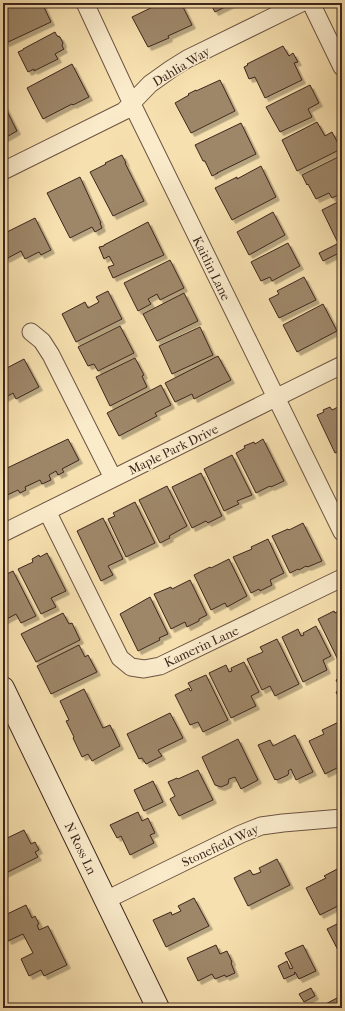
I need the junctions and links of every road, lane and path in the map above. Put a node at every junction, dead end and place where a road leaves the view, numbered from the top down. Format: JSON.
{"nodes":[{"id":1,"x":85,"y":3,"type":"edge"},
{"id":2,"x":301,"y":3,"type":"edge"},
{"id":3,"x":311,"y":3,"type":"edge"},
{"id":4,"x":342,"y":67,"type":"edge"},
{"id":5,"x":132,"y":104,"type":"junction"},
{"id":6,"x":3,"y":171,"type":"edge"},
{"id":7,"x":31,"y":332,"type":"dead end"},
{"id":8,"x":342,"y":365,"type":"edge"},
{"id":9,"x":276,"y":398,"type":"junction"},
{"id":10,"x":113,"y":478,"type":"junction"},
{"id":11,"x":47,"y":511,"type":"junction"},
{"id":12,"x":342,"y":532,"type":"edge"},
{"id":13,"x":3,"y":533,"type":"edge"},
{"id":14,"x":342,"y":578,"type":"edge"},
{"id":15,"x":3,"y":688,"type":"edge"},
{"id":16,"x":342,"y":818,"type":"edge"},
{"id":17,"x":106,"y":900,"type":"junction"},
{"id":18,"x":158,"y":1008,"type":"edge"}],
"edges":[{"from":1,"to":5,"type":"street","name":"Kaitlin Lane"},
{"from":2,"to":5,"type":"street","name":"Dahlia Way"},
{"from":3,"to":4,"type":"street"},
{"from":5,"to":6,"type":"street","name":"Dahlia Way"},
{"from":5,"to":9,"type":"street","name":"Kaitlin Lane"},
{"from":7,"to":10,"type":"street"},
{"from":8,"to":9,"type":"street","name":"Maple Park Drive"},
{"from":9,"to":10,"type":"street","name":"Maple Park Drive"},
{"from":9,"to":12,"type":"street","name":"Kaitlin Lane"},
{"from":10,"to":11,"type":"street","name":"Maple Park Drive"},
{"from":11,"to":13,"type":"street","name":"Maple Park Drive"},
{"from":11,"to":14,"type":"street","name":"Kamerin Lane"},
{"from":15,"to":17,"type":"main road","name":"N Ross Ln"},
{"from":16,"to":17,"type":"street","name":"Stonefield Way"},
{"from":17,"to":18,"type":"main road","name":"N Ross Ln"}]}
